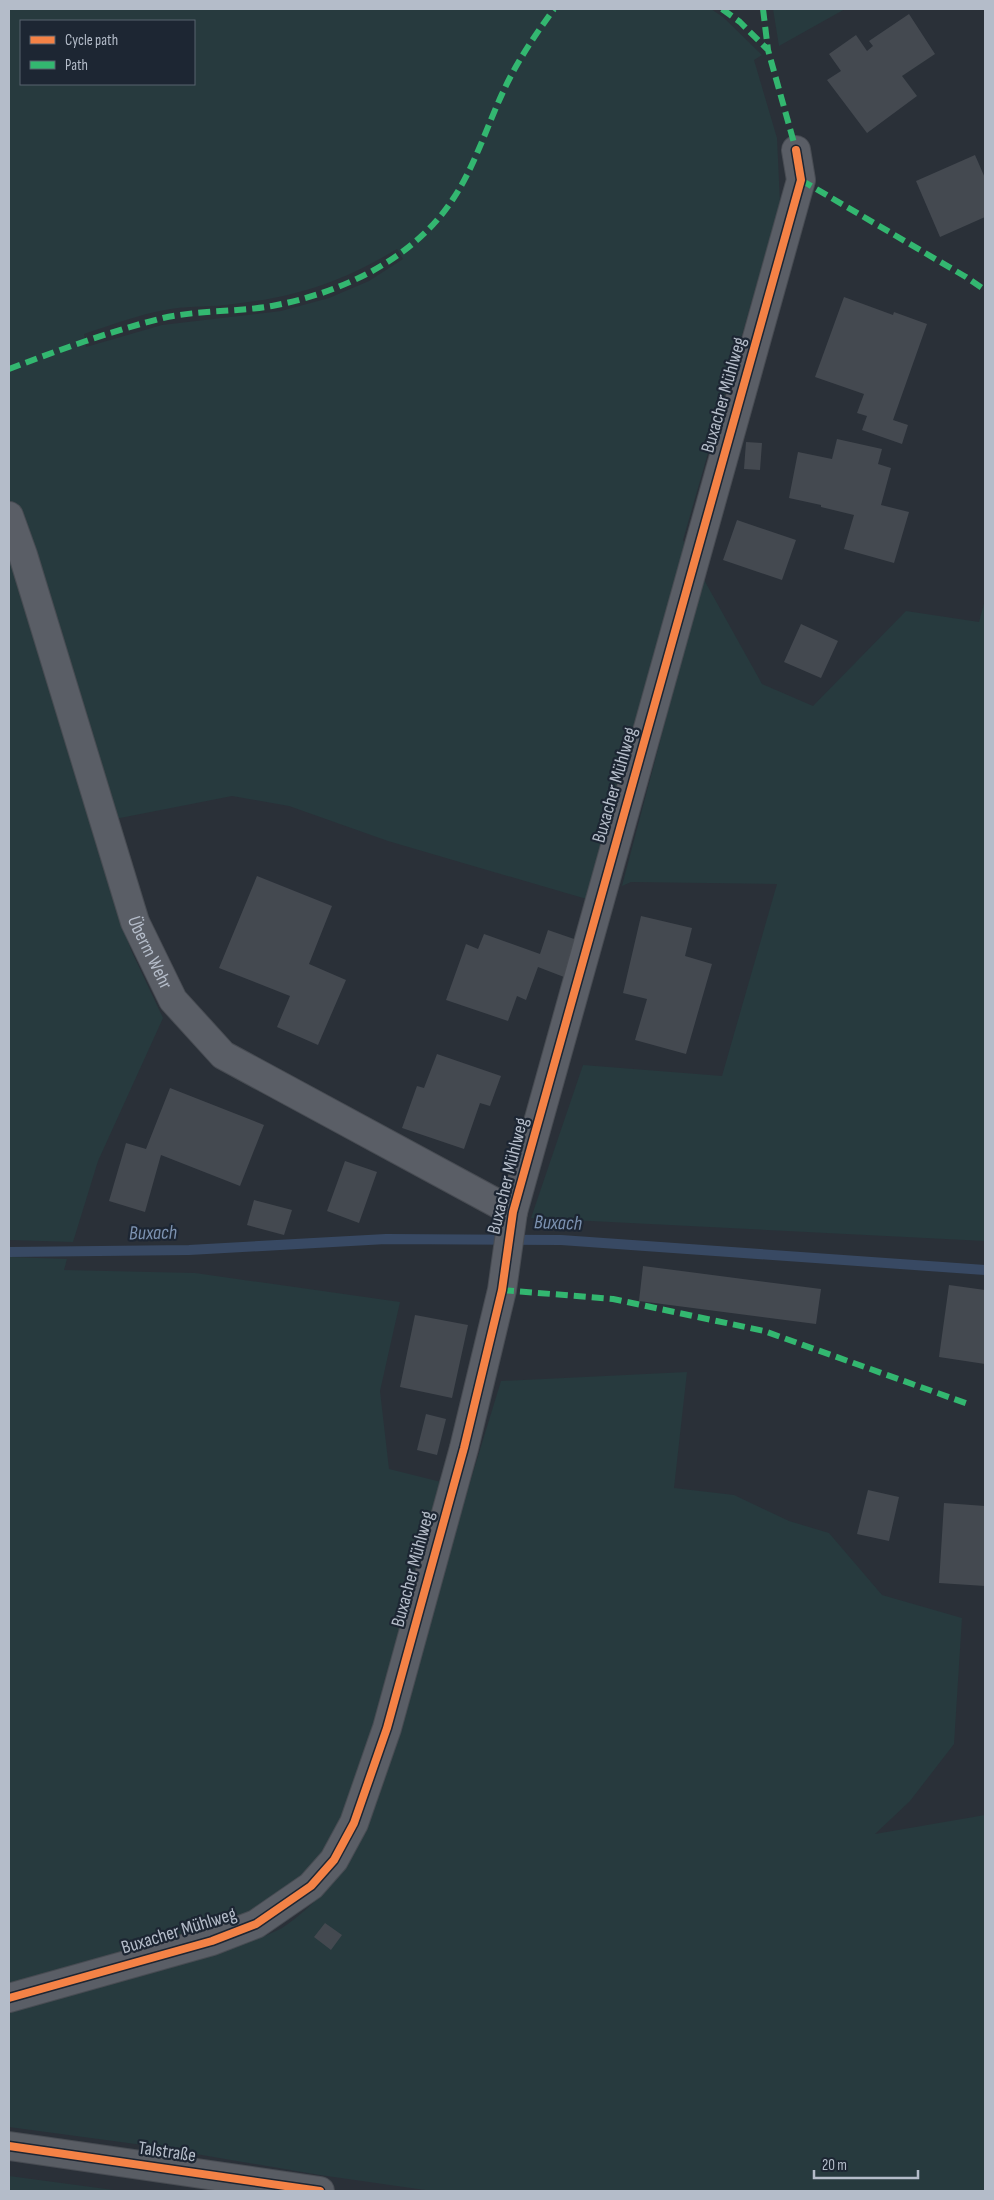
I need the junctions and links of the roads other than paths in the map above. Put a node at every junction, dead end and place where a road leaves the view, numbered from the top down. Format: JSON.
{"nodes":[{"id":1,"x":796,"y":150,"type":"dead end"},
{"id":2,"x":9,"y":516,"type":"edge"},
{"id":3,"x":512,"y":1215,"type":"junction"},
{"id":4,"x":9,"y":1998,"type":"edge"},
{"id":5,"x":9,"y":2146,"type":"edge"},
{"id":6,"x":320,"y":2191,"type":"edge"}],
"edges":[{"from":1,"to":3,"type":"street","name":"Buxacher Mühlweg"},
{"from":2,"to":3,"type":"street","name":"Überm Wehr"},
{"from":3,"to":4,"type":"street","name":"Buxacher Mühlweg"},
{"from":5,"to":6,"type":"street","name":"Talstraße"}]}
